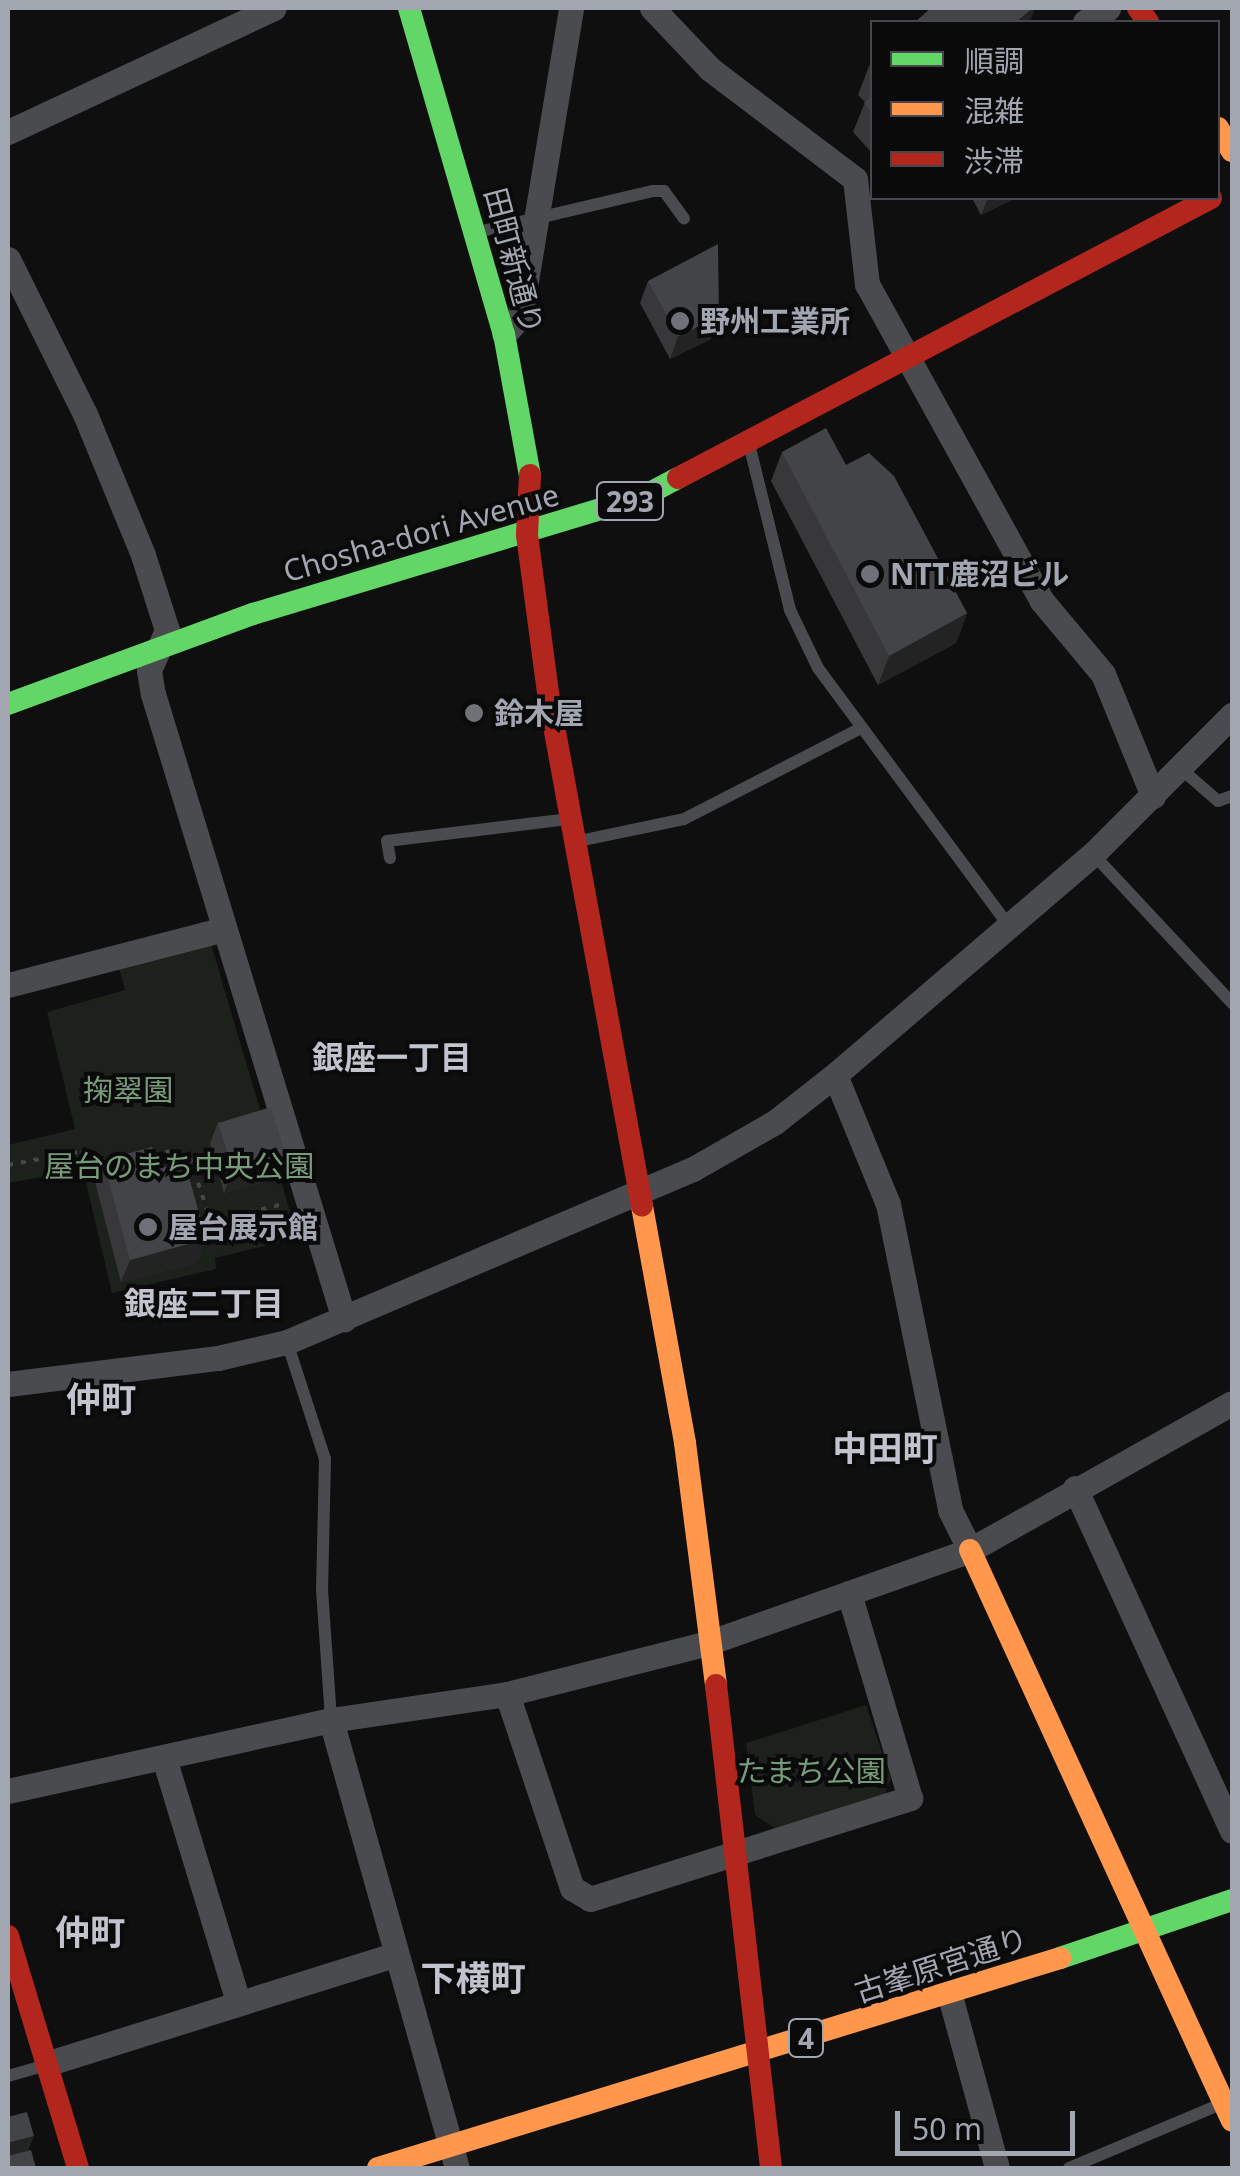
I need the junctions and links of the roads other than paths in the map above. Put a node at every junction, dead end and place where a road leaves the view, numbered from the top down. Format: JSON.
{"nodes":[{"id":1,"x":274,"y":8,"type":"edge"},
{"id":2,"x":409,"y":8,"type":"edge"},
{"id":3,"x":571,"y":8,"type":"edge"},
{"id":4,"x":652,"y":8,"type":"edge"},
{"id":5,"x":8,"y":132,"type":"edge"},
{"id":6,"x":1207,"y":200,"type":"edge"},
{"id":7,"x":684,"y":219,"type":"dead end"},
{"id":8,"x":532,"y":220,"type":"junction"},
{"id":9,"x":476,"y":232,"type":"junction"},
{"id":10,"x":8,"y":259,"type":"edge"},
{"id":11,"x":504,"y":334,"type":"junction"},
{"id":12,"x":909,"y":357,"type":"junction"},
{"id":13,"x":748,"y":441,"type":"junction"},
{"id":14,"x":527,"y":535,"type":"junction"},
{"id":15,"x":158,"y":649,"type":"junction"},
{"id":16,"x":8,"y":704,"type":"edge"},
{"id":17,"x":1232,"y":715,"type":"edge"},
{"id":18,"x":861,"y":728,"type":"junction"},
{"id":19,"x":1180,"y":768,"type":"junction"},
{"id":20,"x":1153,"y":796,"type":"junction"},
{"id":21,"x":1232,"y":796,"type":"edge"},
{"id":22,"x":573,"y":830,"type":"junction"},
{"id":23,"x":1093,"y":854,"type":"junction"},
{"id":24,"x":390,"y":858,"type":"dead end"},
{"id":25,"x":1008,"y":926,"type":"junction"},
{"id":26,"x":220,"y":930,"type":"junction"},
{"id":27,"x":8,"y":985,"type":"edge"},
{"id":28,"x":1232,"y":1004,"type":"edge"},
{"id":29,"x":835,"y":1075,"type":"junction"},
{"id":30,"x":639,"y":1194,"type":"junction"},
{"id":31,"x":344,"y":1319,"type":"junction"},
{"id":32,"x":287,"y":1342,"type":"junction"},
{"id":33,"x":8,"y":1384,"type":"edge"},
{"id":34,"x":1232,"y":1402,"type":"edge"},
{"id":35,"x":1075,"y":1488,"type":"junction"},
{"id":36,"x":970,"y":1550,"type":"junction"},
{"id":37,"x":849,"y":1593,"type":"junction"},
{"id":38,"x":708,"y":1642,"type":"junction"},
{"id":39,"x":508,"y":1694,"type":"junction"},
{"id":40,"x":330,"y":1720,"type":"junction"},
{"id":41,"x":164,"y":1758,"type":"junction"},
{"id":42,"x":8,"y":1791,"type":"edge"},
{"id":43,"x":1232,"y":1831,"type":"edge"},
{"id":44,"x":736,"y":1854,"type":"junction"},
{"id":45,"x":1232,"y":1900,"type":"edge"},
{"id":46,"x":1148,"y":1929,"type":"junction"},
{"id":47,"x":8,"y":1936,"type":"edge"},
{"id":48,"x":396,"y":1954,"type":"junction"},
{"id":49,"x":950,"y":1996,"type":"junction"},
{"id":50,"x":238,"y":2002,"type":"junction"},
{"id":51,"x":762,"y":2051,"type":"junction"},
{"id":52,"x":46,"y":2064,"type":"junction"},
{"id":53,"x":8,"y":2076,"type":"edge"},
{"id":54,"x":1229,"y":2108,"type":"edge"},
{"id":55,"x":454,"y":2157,"type":"edge"},
{"id":56,"x":78,"y":2168,"type":"edge"},
{"id":57,"x":378,"y":2168,"type":"edge"},
{"id":58,"x":771,"y":2168,"type":"edge"},
{"id":59,"x":997,"y":2168,"type":"edge"},
{"id":60,"x":1070,"y":2168,"type":"edge"}],
"edges":[{"from":1,"to":5,"type":"street"},
{"from":2,"to":9,"type":"main road","name":"田町新通り"},
{"from":3,"to":8,"type":"street"},
{"from":4,"to":12,"type":"street"},
{"from":6,"to":12,"type":"main road","name":"Chosha-dori Avenue","number":"293"},
{"from":7,"to":8,"type":"lane"},
{"from":8,"to":9,"type":"lane"},
{"from":8,"to":11,"type":"street"},
{"from":9,"to":11,"type":"main road","name":"田町新通り"},
{"from":10,"to":15,"type":"street"},
{"from":11,"to":14,"type":"main road","name":"田町新通り"},
{"from":12,"to":13,"type":"main road","name":"Chosha-dori Avenue","number":"293"},
{"from":12,"to":20,"type":"street"},
{"from":13,"to":14,"type":"main road","name":"Chosha-dori Avenue","number":"293"},
{"from":13,"to":18,"type":"lane"},
{"from":14,"to":15,"type":"main road","name":"Chosha-dori Avenue","number":"293"},
{"from":14,"to":22,"type":"main road","name":"田町新通り"},
{"from":15,"to":16,"type":"main road","name":"Chosha-dori Avenue","number":"293"},
{"from":15,"to":26,"type":"street"},
{"from":17,"to":19,"type":"street"},
{"from":18,"to":22,"type":"lane"},
{"from":18,"to":25,"type":"lane"},
{"from":19,"to":20,"type":"street"},
{"from":19,"to":21,"type":"lane"},
{"from":20,"to":23,"type":"street"},
{"from":22,"to":24,"type":"lane"},
{"from":22,"to":30,"type":"main road","name":"田町新通り"},
{"from":23,"to":25,"type":"street"},
{"from":23,"to":28,"type":"lane"},
{"from":25,"to":29,"type":"street"},
{"from":26,"to":27,"type":"street"},
{"from":26,"to":31,"type":"street"},
{"from":29,"to":30,"type":"street"},
{"from":29,"to":36,"type":"street"},
{"from":30,"to":31,"type":"street"},
{"from":30,"to":38,"type":"main road","name":"田町新通り"},
{"from":31,"to":32,"type":"street"},
{"from":32,"to":33,"type":"street"},
{"from":32,"to":40,"type":"lane"},
{"from":34,"to":35,"type":"street"},
{"from":35,"to":36,"type":"street"},
{"from":35,"to":43,"type":"street"},
{"from":36,"to":37,"type":"street"},
{"from":36,"to":46,"type":"main road"},
{"from":37,"to":38,"type":"street"},
{"from":37,"to":44,"type":"street"},
{"from":38,"to":39,"type":"street"},
{"from":38,"to":44,"type":"main road","name":"田町新通り"},
{"from":39,"to":40,"type":"street"},
{"from":39,"to":44,"type":"street"},
{"from":40,"to":41,"type":"street"},
{"from":40,"to":48,"type":"street"},
{"from":41,"to":42,"type":"street"},
{"from":41,"to":50,"type":"street"},
{"from":44,"to":51,"type":"main road","name":"田町新通り"},
{"from":45,"to":46,"type":"main road","name":"古峯原宮通り","number":"4"},
{"from":46,"to":49,"type":"main road","name":"古峯原宮通り","number":"4"},
{"from":46,"to":54,"type":"main road"},
{"from":47,"to":52,"type":"main road"},
{"from":48,"to":50,"type":"street"},
{"from":48,"to":55,"type":"street"},
{"from":49,"to":51,"type":"main road","name":"古峯原宮通り","number":"4"},
{"from":49,"to":59,"type":"street"},
{"from":50,"to":52,"type":"street"},
{"from":51,"to":55,"type":"main road","name":"古峯原宮通り","number":"4"},
{"from":51,"to":58,"type":"main road","name":"田町新通り"},
{"from":52,"to":53,"type":"lane"},
{"from":52,"to":56,"type":"main road"},
{"from":54,"to":60,"type":"lane"},
{"from":55,"to":57,"type":"main road","name":"古峯原宮通り","number":"4"}]}
